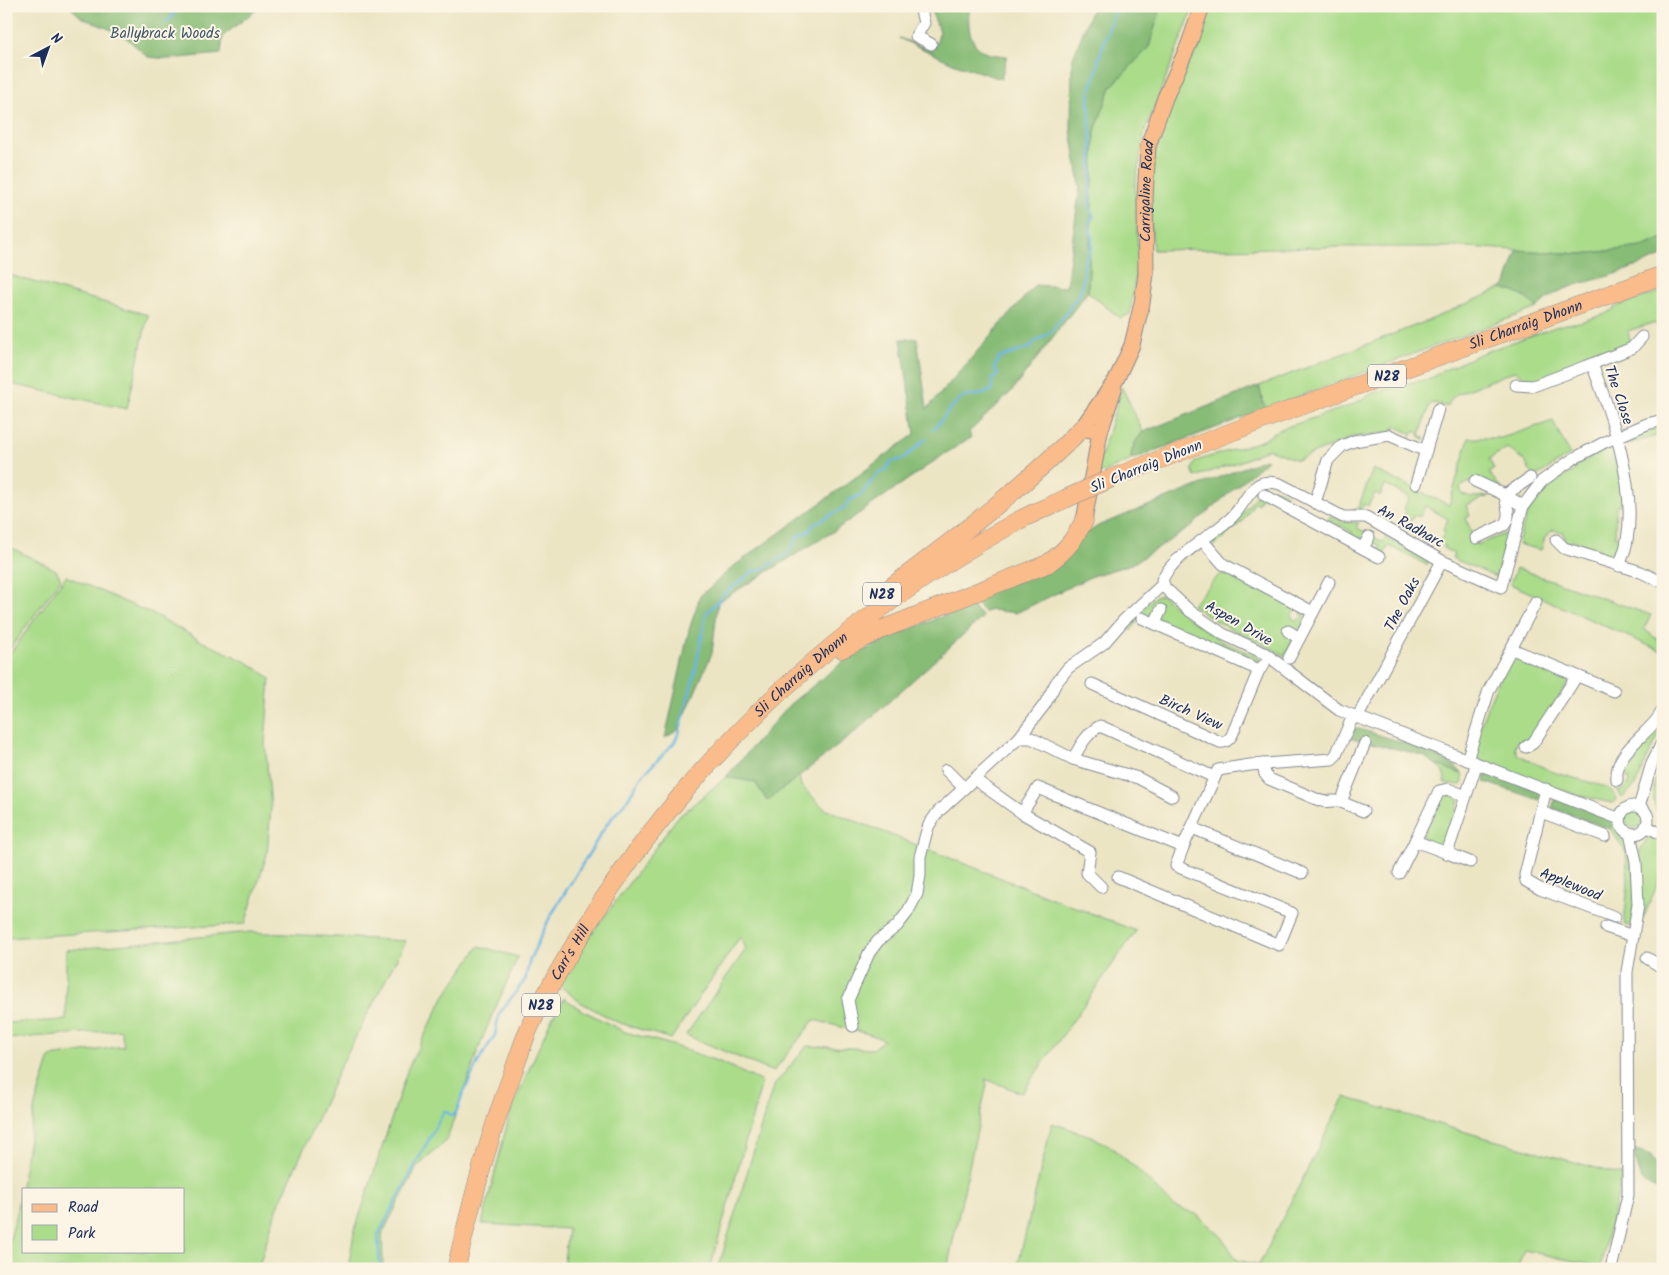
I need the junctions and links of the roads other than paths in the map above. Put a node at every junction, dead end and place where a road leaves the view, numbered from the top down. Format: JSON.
{"nodes":[{"id":1,"x":920,"y":6,"type":"edge"},
{"id":2,"x":1202,"y":6,"type":"edge"},
{"id":3,"x":931,"y":44,"type":"dead end"},
{"id":4,"x":1663,"y":275,"type":"edge"},
{"id":5,"x":1642,"y":337,"type":"dead end"},
{"id":6,"x":1592,"y":364,"type":"junction"},
{"id":7,"x":1116,"y":380,"type":"junction"},
{"id":8,"x":1516,"y":385,"type":"dead end"},
{"id":9,"x":1438,"y":409,"type":"dead end"},
{"id":10,"x":1663,"y":420,"type":"edge"},
{"id":11,"x":1082,"y":428,"type":"junction"},
{"id":12,"x":1100,"y":432,"type":"junction"},
{"id":13,"x":1617,"y":437,"type":"junction"},
{"id":14,"x":1426,"y":450,"type":"junction"},
{"id":15,"x":1530,"y":478,"type":"dead end"},
{"id":16,"x":1475,"y":481,"type":"dead end"},
{"id":17,"x":1416,"y":484,"type":"dead end"},
{"id":18,"x":1295,"y":492,"type":"junction"},
{"id":19,"x":1264,"y":495,"type":"dead end"},
{"id":20,"x":1505,"y":495,"type":"junction"},
{"id":21,"x":1316,"y":504,"type":"junction"},
{"id":22,"x":1523,"y":506,"type":"junction"},
{"id":23,"x":1287,"y":507,"type":"junction"},
{"id":24,"x":1084,"y":521,"type":"joint"},
{"id":25,"x":1369,"y":537,"type":"dead end"},
{"id":26,"x":1476,"y":538,"type":"dead end"},
{"id":27,"x":1556,"y":540,"type":"dead end"},
{"id":28,"x":1203,"y":541,"type":"junction"},
{"id":29,"x":1363,"y":548,"type":"junction"},
{"id":30,"x":1378,"y":557,"type":"dead end"},
{"id":31,"x":1442,"y":561,"type":"junction"},
{"id":32,"x":1619,"y":566,"type":"junction"},
{"id":33,"x":1657,"y":580,"type":"dead end"},
{"id":34,"x":1329,"y":582,"type":"dead end"},
{"id":35,"x":1163,"y":584,"type":"junction"},
{"id":36,"x":1536,"y":602,"type":"dead end"},
{"id":37,"x":1160,"y":610,"type":"dead end"},
{"id":38,"x":1313,"y":612,"type":"junction"},
{"id":39,"x":1142,"y":618,"type":"dead end"},
{"id":40,"x":1155,"y":623,"type":"junction"},
{"id":41,"x":1288,"y":631,"type":"dead end"},
{"id":42,"x":1299,"y":638,"type":"junction"},
{"id":43,"x":1512,"y":648,"type":"junction"},
{"id":44,"x":1271,"y":658,"type":"junction"},
{"id":45,"x":1285,"y":662,"type":"junction"},
{"id":46,"x":1259,"y":670,"type":"junction"},
{"id":47,"x":1576,"y":676,"type":"junction"},
{"id":48,"x":1095,"y":690,"type":"dead end"},
{"id":49,"x":1614,"y":691,"type":"dead end"},
{"id":50,"x":1663,"y":710,"type":"edge"},
{"id":51,"x":1355,"y":717,"type":"junction"},
{"id":52,"x":1018,"y":738,"type":"junction"},
{"id":53,"x":1663,"y":741,"type":"edge"},
{"id":54,"x":1365,"y":743,"type":"dead end"},
{"id":55,"x":1526,"y":747,"type":"dead end"},
{"id":56,"x":1073,"y":758,"type":"junction"},
{"id":57,"x":1471,"y":762,"type":"junction"},
{"id":58,"x":1263,"y":764,"type":"junction"},
{"id":59,"x":946,"y":770,"type":"dead end"},
{"id":60,"x":698,"y":776,"type":"junction"},
{"id":61,"x":1214,"y":776,"type":"junction"},
{"id":62,"x":974,"y":779,"type":"junction"},
{"id":63,"x":1618,"y":780,"type":"dead end"},
{"id":64,"x":964,"y":788,"type":"junction"},
{"id":65,"x":1546,"y":789,"type":"junction"},
{"id":66,"x":1172,"y":796,"type":"dead end"},
{"id":67,"x":1466,"y":796,"type":"junction"},
{"id":68,"x":1341,"y":802,"type":"junction"},
{"id":69,"x":1639,"y":807,"type":"junction"},
{"id":70,"x":1363,"y":811,"type":"dead end"},
{"id":71,"x":1541,"y":812,"type":"junction"},
{"id":72,"x":1022,"y":813,"type":"junction"},
{"id":73,"x":1620,"y":819,"type":"junction"},
{"id":74,"x":1646,"y":826,"type":"junction"},
{"id":75,"x":1192,"y":828,"type":"junction"},
{"id":76,"x":1630,"y":833,"type":"junction"},
{"id":77,"x":1663,"y":835,"type":"edge"},
{"id":78,"x":1605,"y":836,"type":"dead end"},
{"id":79,"x":1414,"y":841,"type":"junction"},
{"id":80,"x":1183,"y":847,"type":"junction"},
{"id":81,"x":1447,"y":853,"type":"junction"},
{"id":82,"x":1470,"y":862,"type":"dead end"},
{"id":83,"x":1302,"y":873,"type":"dead end"},
{"id":84,"x":1399,"y":873,"type":"dead end"},
{"id":85,"x":1118,"y":877,"type":"dead end"},
{"id":86,"x":1101,"y":887,"type":"dead end"},
{"id":87,"x":1615,"y":917,"type":"dead end"},
{"id":88,"x":1606,"y":927,"type":"dead end"},
{"id":89,"x":1633,"y":936,"type":"junction"},
{"id":90,"x":1646,"y":958,"type":"dead end"},
{"id":91,"x":1663,"y":968,"type":"edge"},
{"id":92,"x":853,"y":1026,"type":"dead end"},
{"id":93,"x":456,"y":1269,"type":"edge"},
{"id":94,"x":1612,"y":1269,"type":"edge"}],
"edges":[{"from":1,"to":3,"type":"street"},
{"from":2,"to":7,"type":"main road","name":"Carrigaline Road"},
{"from":4,"to":60,"type":"highway","name":"Sli Charraig Dhonn","number":"N28","bridge":true},
{"from":5,"to":6,"type":"street","name":"The Close"},
{"from":6,"to":8,"type":"street","name":"The Close"},
{"from":6,"to":13,"type":"street","name":"The Close"},
{"from":7,"to":11,"type":"main road","name":"Carrigaline Road"},
{"from":7,"to":12,"type":"main road","name":"Carrigaline Road"},
{"from":9,"to":14,"type":"street"},
{"from":10,"to":13,"type":"street"},
{"from":11,"to":12,"type":"main road"},
{"from":11,"to":60,"type":"highway","number":"N28"},
{"from":12,"to":24,"type":"main road","name":"Carrigaline Road"},
{"from":13,"to":22,"type":"street"},
{"from":13,"to":32,"type":"street","name":"The Close"},
{"from":14,"to":17,"type":"street"},
{"from":14,"to":21,"type":"street"},
{"from":15,"to":20,"type":"street"},
{"from":16,"to":20,"type":"street"},
{"from":18,"to":21,"type":"street"},
{"from":18,"to":23,"type":"street"},
{"from":18,"to":28,"type":"street"},
{"from":19,"to":23,"type":"street"},
{"from":20,"to":22,"type":"street"},
{"from":20,"to":26,"type":"street"},
{"from":21,"to":31,"type":"street","name":"An Radharc"},
{"from":22,"to":31,"type":"street"},
{"from":23,"to":29,"type":"street"},
{"from":24,"to":60,"type":"highway","number":"N28"},
{"from":25,"to":29,"type":"street"},
{"from":27,"to":32,"type":"street"},
{"from":28,"to":35,"type":"street"},
{"from":28,"to":38,"type":"street"},
{"from":29,"to":30,"type":"street"},
{"from":31,"to":51,"type":"street","name":"The Oaks"},
{"from":32,"to":33,"type":"street"},
{"from":34,"to":38,"type":"street","name":"Aspen Drive"},
{"from":35,"to":44,"type":"street","name":"Aspen Drive"},
{"from":35,"to":52,"type":"street"},
{"from":36,"to":43,"type":"street"},
{"from":37,"to":40,"type":"street"},
{"from":38,"to":42,"type":"street","name":"Aspen Drive"},
{"from":39,"to":40,"type":"street"},
{"from":40,"to":46,"type":"street"},
{"from":41,"to":42,"type":"street","name":"Aspen Drive"},
{"from":42,"to":45,"type":"street","name":"Aspen Drive"},
{"from":43,"to":47,"type":"street"},
{"from":43,"to":57,"type":"street"},
{"from":44,"to":45,"type":"street","name":"Aspen Drive"},
{"from":44,"to":46,"type":"street","name":"Birch View"},
{"from":45,"to":51,"type":"street"},
{"from":46,"to":48,"type":"street","name":"Birch View"},
{"from":47,"to":49,"type":"street"},
{"from":47,"to":55,"type":"street"},
{"from":50,"to":63,"type":"street"},
{"from":51,"to":57,"type":"street"},
{"from":51,"to":58,"type":"street","name":"The Oaks"},
{"from":52,"to":56,"type":"street"},
{"from":52,"to":62,"type":"street"},
{"from":53,"to":69,"type":"street"},
{"from":54,"to":68,"type":"street"},
{"from":56,"to":61,"type":"street"},
{"from":56,"to":66,"type":"street"},
{"from":57,"to":65,"type":"street"},
{"from":57,"to":67,"type":"street"},
{"from":58,"to":61,"type":"street"},
{"from":58,"to":68,"type":"street"},
{"from":59,"to":64,"type":"street"},
{"from":60,"to":93,"type":"highway","name":"Carr's Hill","number":"N28"},
{"from":61,"to":75,"type":"street"},
{"from":62,"to":64,"type":"street"},
{"from":62,"to":72,"type":"street"},
{"from":64,"to":92,"type":"street"},
{"from":65,"to":71,"type":"street","name":"Applewood"},
{"from":65,"to":73,"type":"street"},
{"from":67,"to":79,"type":"street"},
{"from":67,"to":81,"type":"street"},
{"from":68,"to":70,"type":"street"},
{"from":69,"to":73,"type":"street"},
{"from":69,"to":74,"type":"street"},
{"from":71,"to":78,"type":"street"},
{"from":71,"to":87,"type":"street","name":"Applewood"},
{"from":72,"to":80,"type":"street"},
{"from":72,"to":86,"type":"street"},
{"from":73,"to":76,"type":"street"},
{"from":74,"to":76,"type":"street"},
{"from":74,"to":77,"type":"street"},
{"from":75,"to":80,"type":"street"},
{"from":75,"to":83,"type":"street"},
{"from":76,"to":89,"type":"street"},
{"from":79,"to":81,"type":"street"},
{"from":79,"to":84,"type":"street"},
{"from":80,"to":85,"type":"street"},
{"from":81,"to":82,"type":"street"},
{"from":88,"to":89,"type":"street"},
{"from":89,"to":94,"type":"street"},
{"from":90,"to":91,"type":"street"}]}
